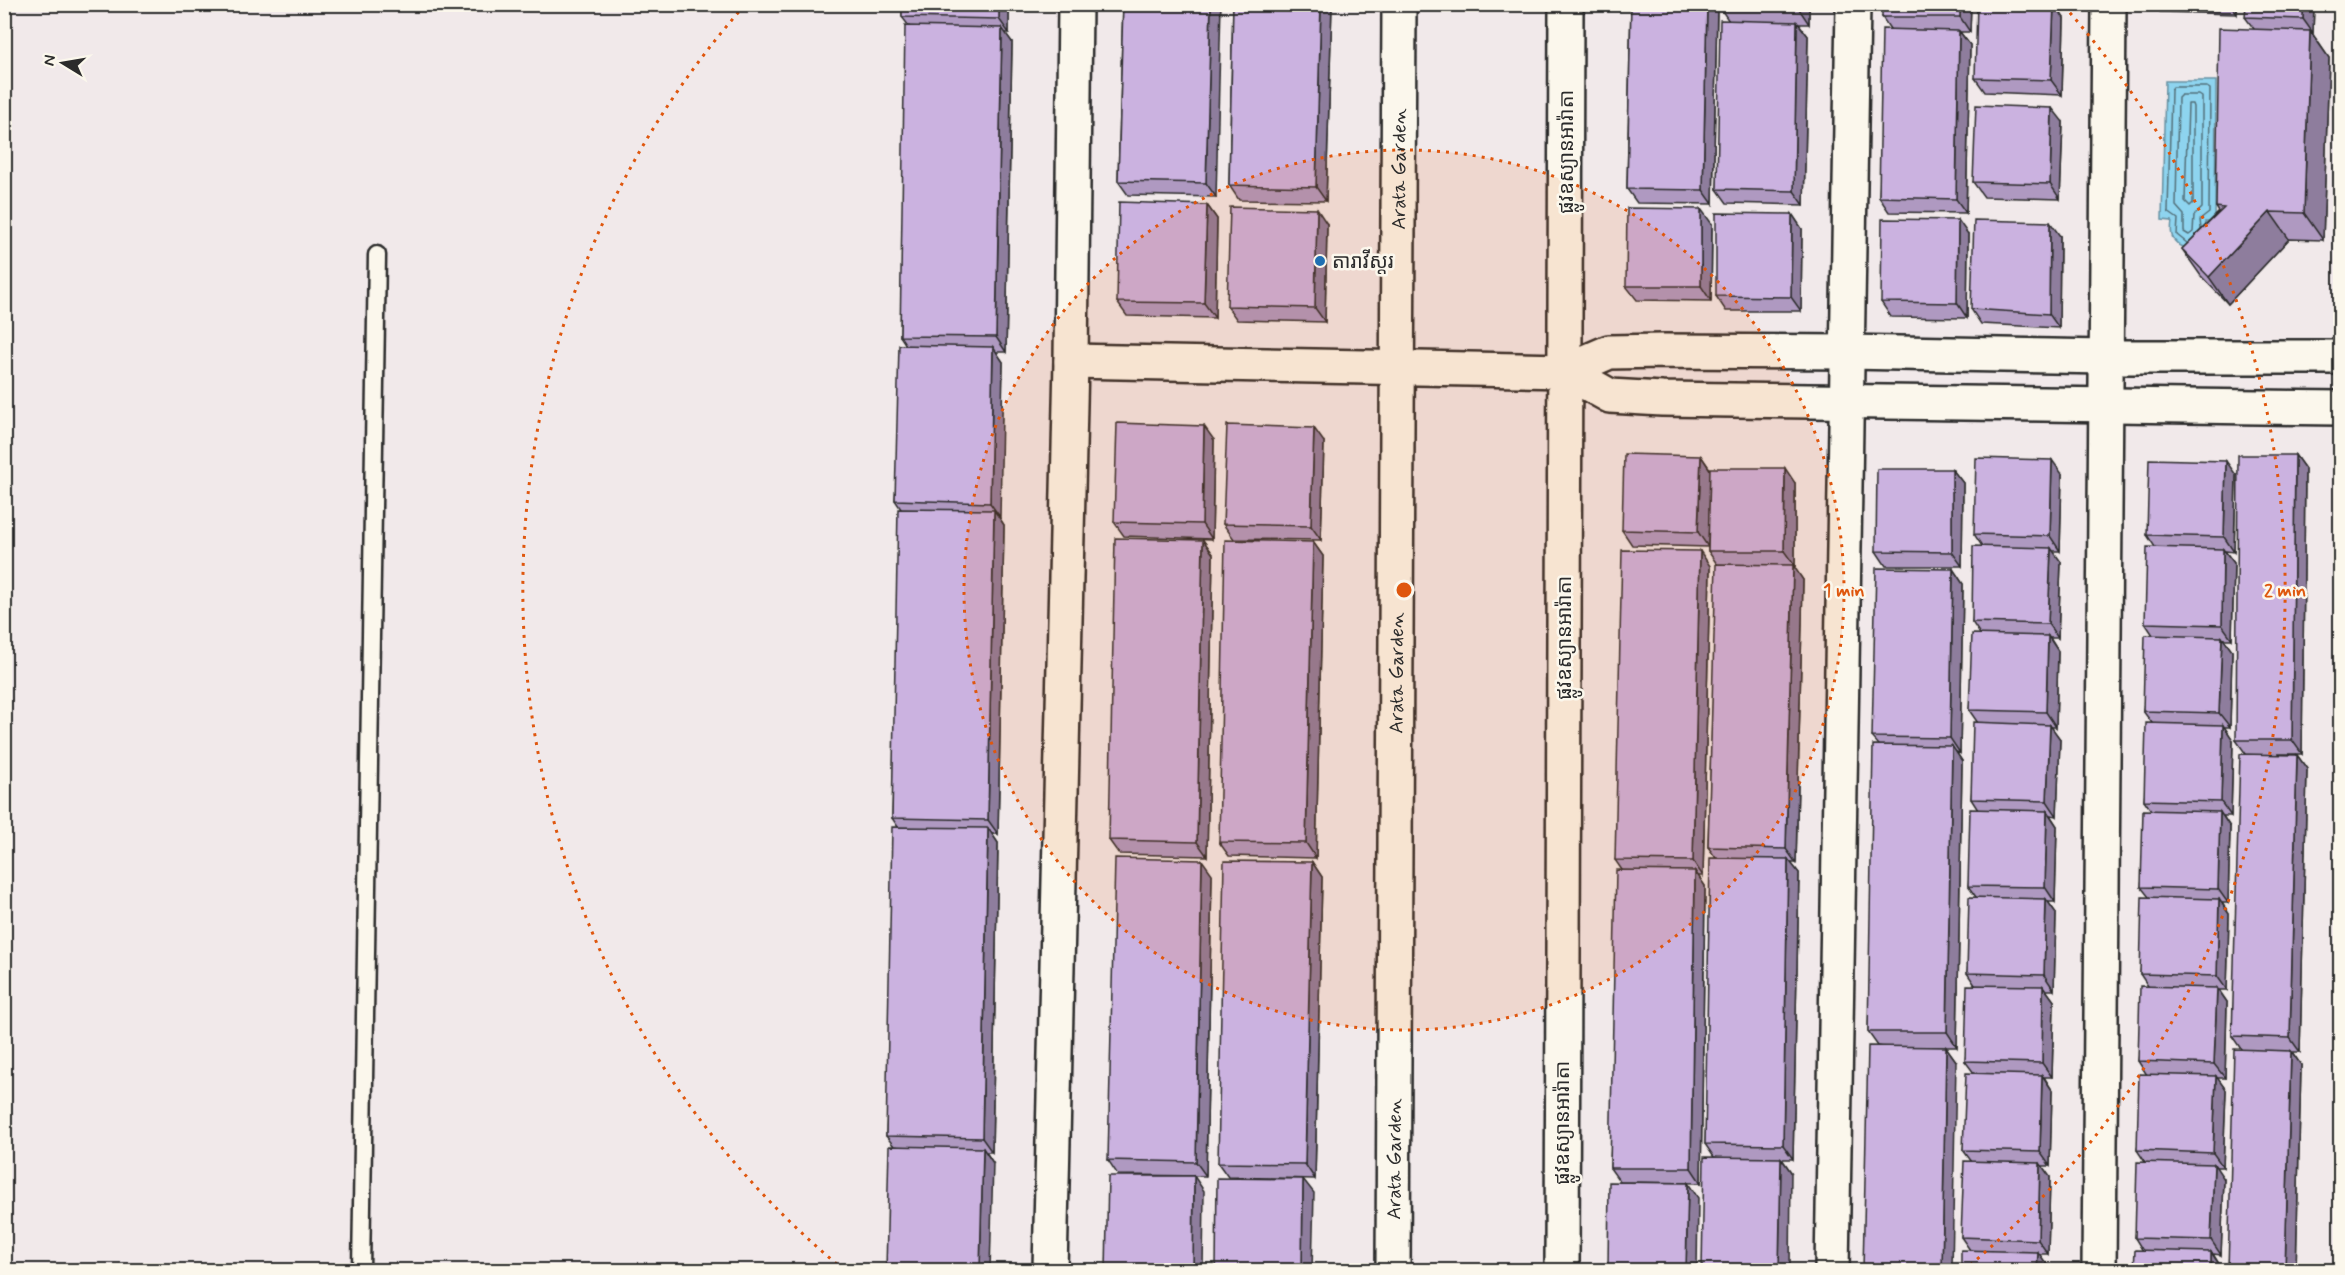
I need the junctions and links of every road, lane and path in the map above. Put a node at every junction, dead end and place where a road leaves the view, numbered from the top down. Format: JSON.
{"nodes":[{"id":1,"x":1075,"y":4,"type":"edge"},
{"id":2,"x":1399,"y":4,"type":"edge"},
{"id":3,"x":1566,"y":4,"type":"edge"},
{"id":4,"x":1853,"y":4,"type":"edge"},
{"id":5,"x":2109,"y":4,"type":"edge"},
{"id":6,"x":376,"y":255,"type":"dead end"},
{"id":7,"x":1848,"y":352,"type":"junction"},
{"id":8,"x":2105,"y":357,"type":"junction"},
{"id":9,"x":2340,"y":357,"type":"edge"},
{"id":10,"x":1071,"y":362,"type":"junction"},
{"id":11,"x":1397,"y":369,"type":"junction"},
{"id":12,"x":1565,"y":371,"type":"junction"},
{"id":13,"x":1847,"y":402,"type":"junction"},
{"id":14,"x":2105,"y":405,"type":"junction"},
{"id":15,"x":2340,"y":408,"type":"edge"},
{"id":16,"x":361,"y":1270,"type":"edge"},
{"id":17,"x":1050,"y":1270,"type":"edge"},
{"id":18,"x":1393,"y":1270,"type":"edge"},
{"id":19,"x":1562,"y":1270,"type":"edge"},
{"id":20,"x":1832,"y":1270,"type":"edge"},
{"id":21,"x":2099,"y":1270,"type":"edge"}],
"edges":[{"from":1,"to":10,"type":"street"},
{"from":2,"to":11,"type":"street","name":"Arata Garden"},
{"from":3,"to":12,"type":"street","name":"ផ្លូវឧស្យានអារ៉ាតា"},
{"from":4,"to":7,"type":"street"},
{"from":5,"to":8,"type":"street"},
{"from":6,"to":16,"type":"lane"},
{"from":7,"to":8,"type":"street"},
{"from":7,"to":12,"type":"street"},
{"from":7,"to":13,"type":"street"},
{"from":8,"to":9,"type":"street"},
{"from":8,"to":14,"type":"street"},
{"from":10,"to":11,"type":"street"},
{"from":10,"to":17,"type":"street"},
{"from":11,"to":12,"type":"street"},
{"from":11,"to":18,"type":"street","name":"Arata Garden"},
{"from":12,"to":13,"type":"street"},
{"from":12,"to":19,"type":"street","name":"ផ្លូវឧស្យានអារ៉ាតា"},
{"from":13,"to":14,"type":"street"},
{"from":13,"to":20,"type":"street"},
{"from":14,"to":15,"type":"street"},
{"from":14,"to":21,"type":"street"}]}
